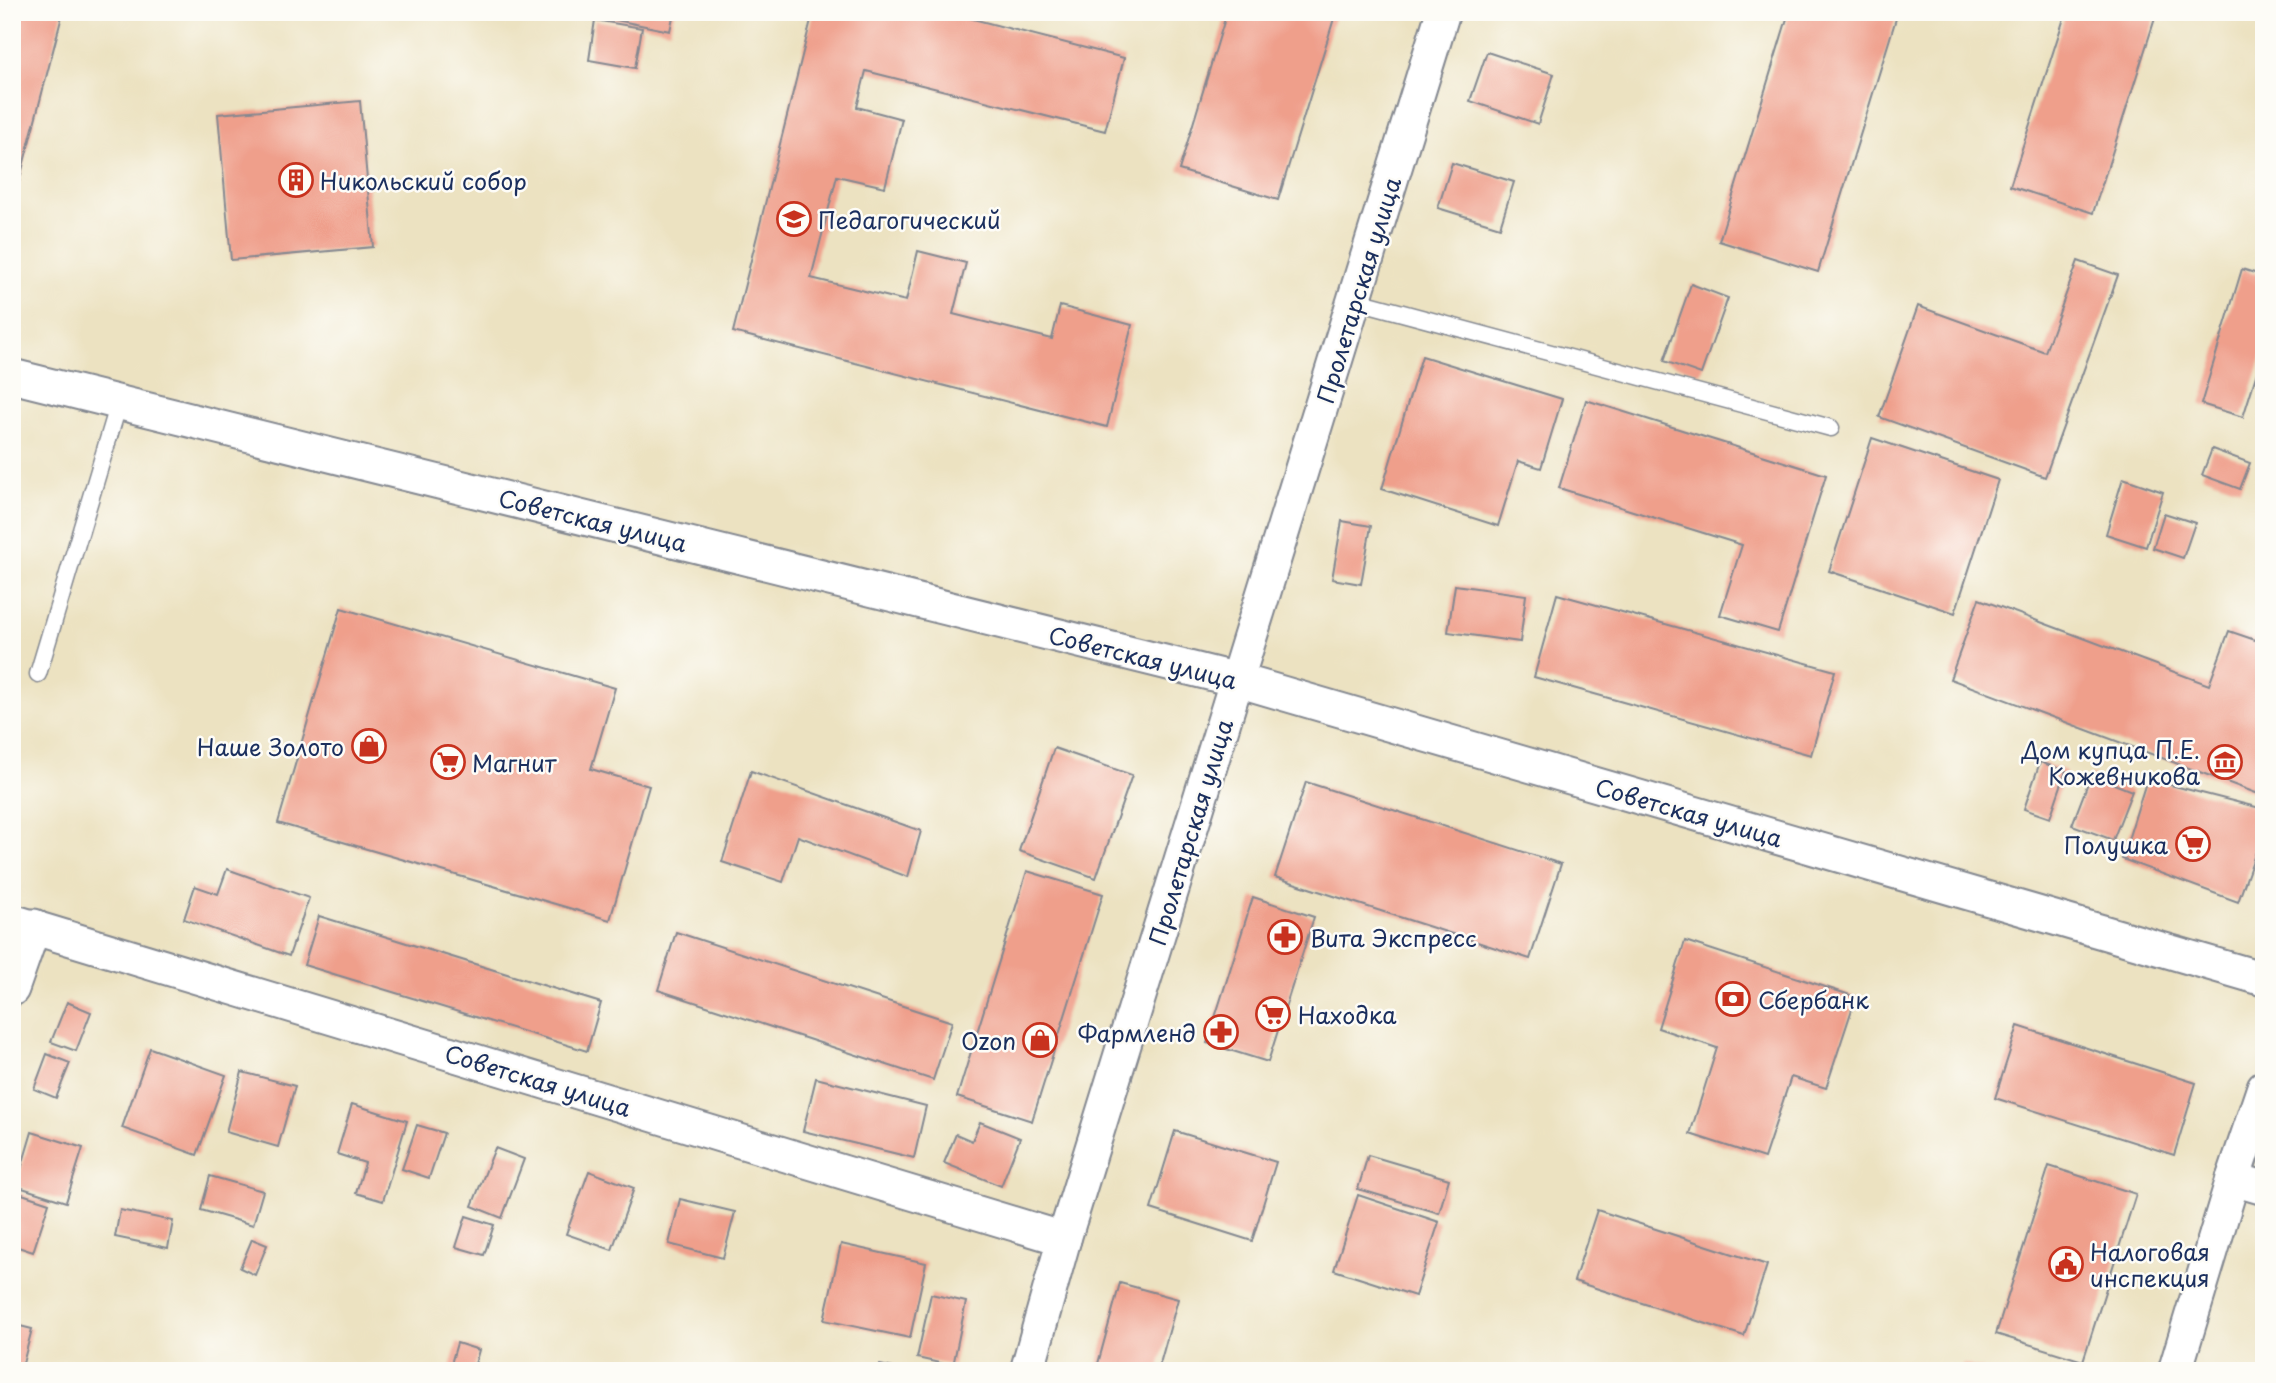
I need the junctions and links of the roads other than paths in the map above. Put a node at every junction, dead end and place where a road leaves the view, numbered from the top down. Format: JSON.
{"nodes":[{"id":1,"x":1443,"y":12,"type":"edge"},
{"id":2,"x":1354,"y":300,"type":"junction"},
{"id":3,"x":12,"y":376,"type":"edge"},
{"id":4,"x":119,"y":403,"type":"junction"},
{"id":5,"x":1831,"y":428,"type":"dead end"},
{"id":6,"x":38,"y":674,"type":"dead end"},
{"id":7,"x":1237,"y":680,"type":"junction"},
{"id":8,"x":23,"y":923,"type":"edge"},
{"id":9,"x":2264,"y":979,"type":"edge"},
{"id":10,"x":12,"y":989,"type":"edge"},
{"id":11,"x":2264,"y":1087,"type":"edge"},
{"id":12,"x":2248,"y":1183,"type":"edge"},
{"id":13,"x":1064,"y":1239,"type":"junction"},
{"id":14,"x":1027,"y":1371,"type":"edge"},
{"id":15,"x":2175,"y":1371,"type":"edge"}],
"edges":[{"from":1,"to":2,"type":"street","name":"Пролетарская улица"},
{"from":2,"to":5,"type":"lane"},
{"from":2,"to":7,"type":"street","name":"Пролетарская улица"},
{"from":3,"to":4,"type":"street","name":"Советская улица"},
{"from":4,"to":6,"type":"lane"},
{"from":4,"to":7,"type":"street","name":"Советская улица"},
{"from":7,"to":9,"type":"street","name":"Советская улица"},
{"from":7,"to":13,"type":"street","name":"Пролетарская улица"},
{"from":8,"to":10,"type":"street"},
{"from":8,"to":13,"type":"street","name":"Советская улица"},
{"from":11,"to":12,"type":"street"},
{"from":12,"to":15,"type":"street"},
{"from":13,"to":14,"type":"street","name":"Пролетарская улица"}]}
